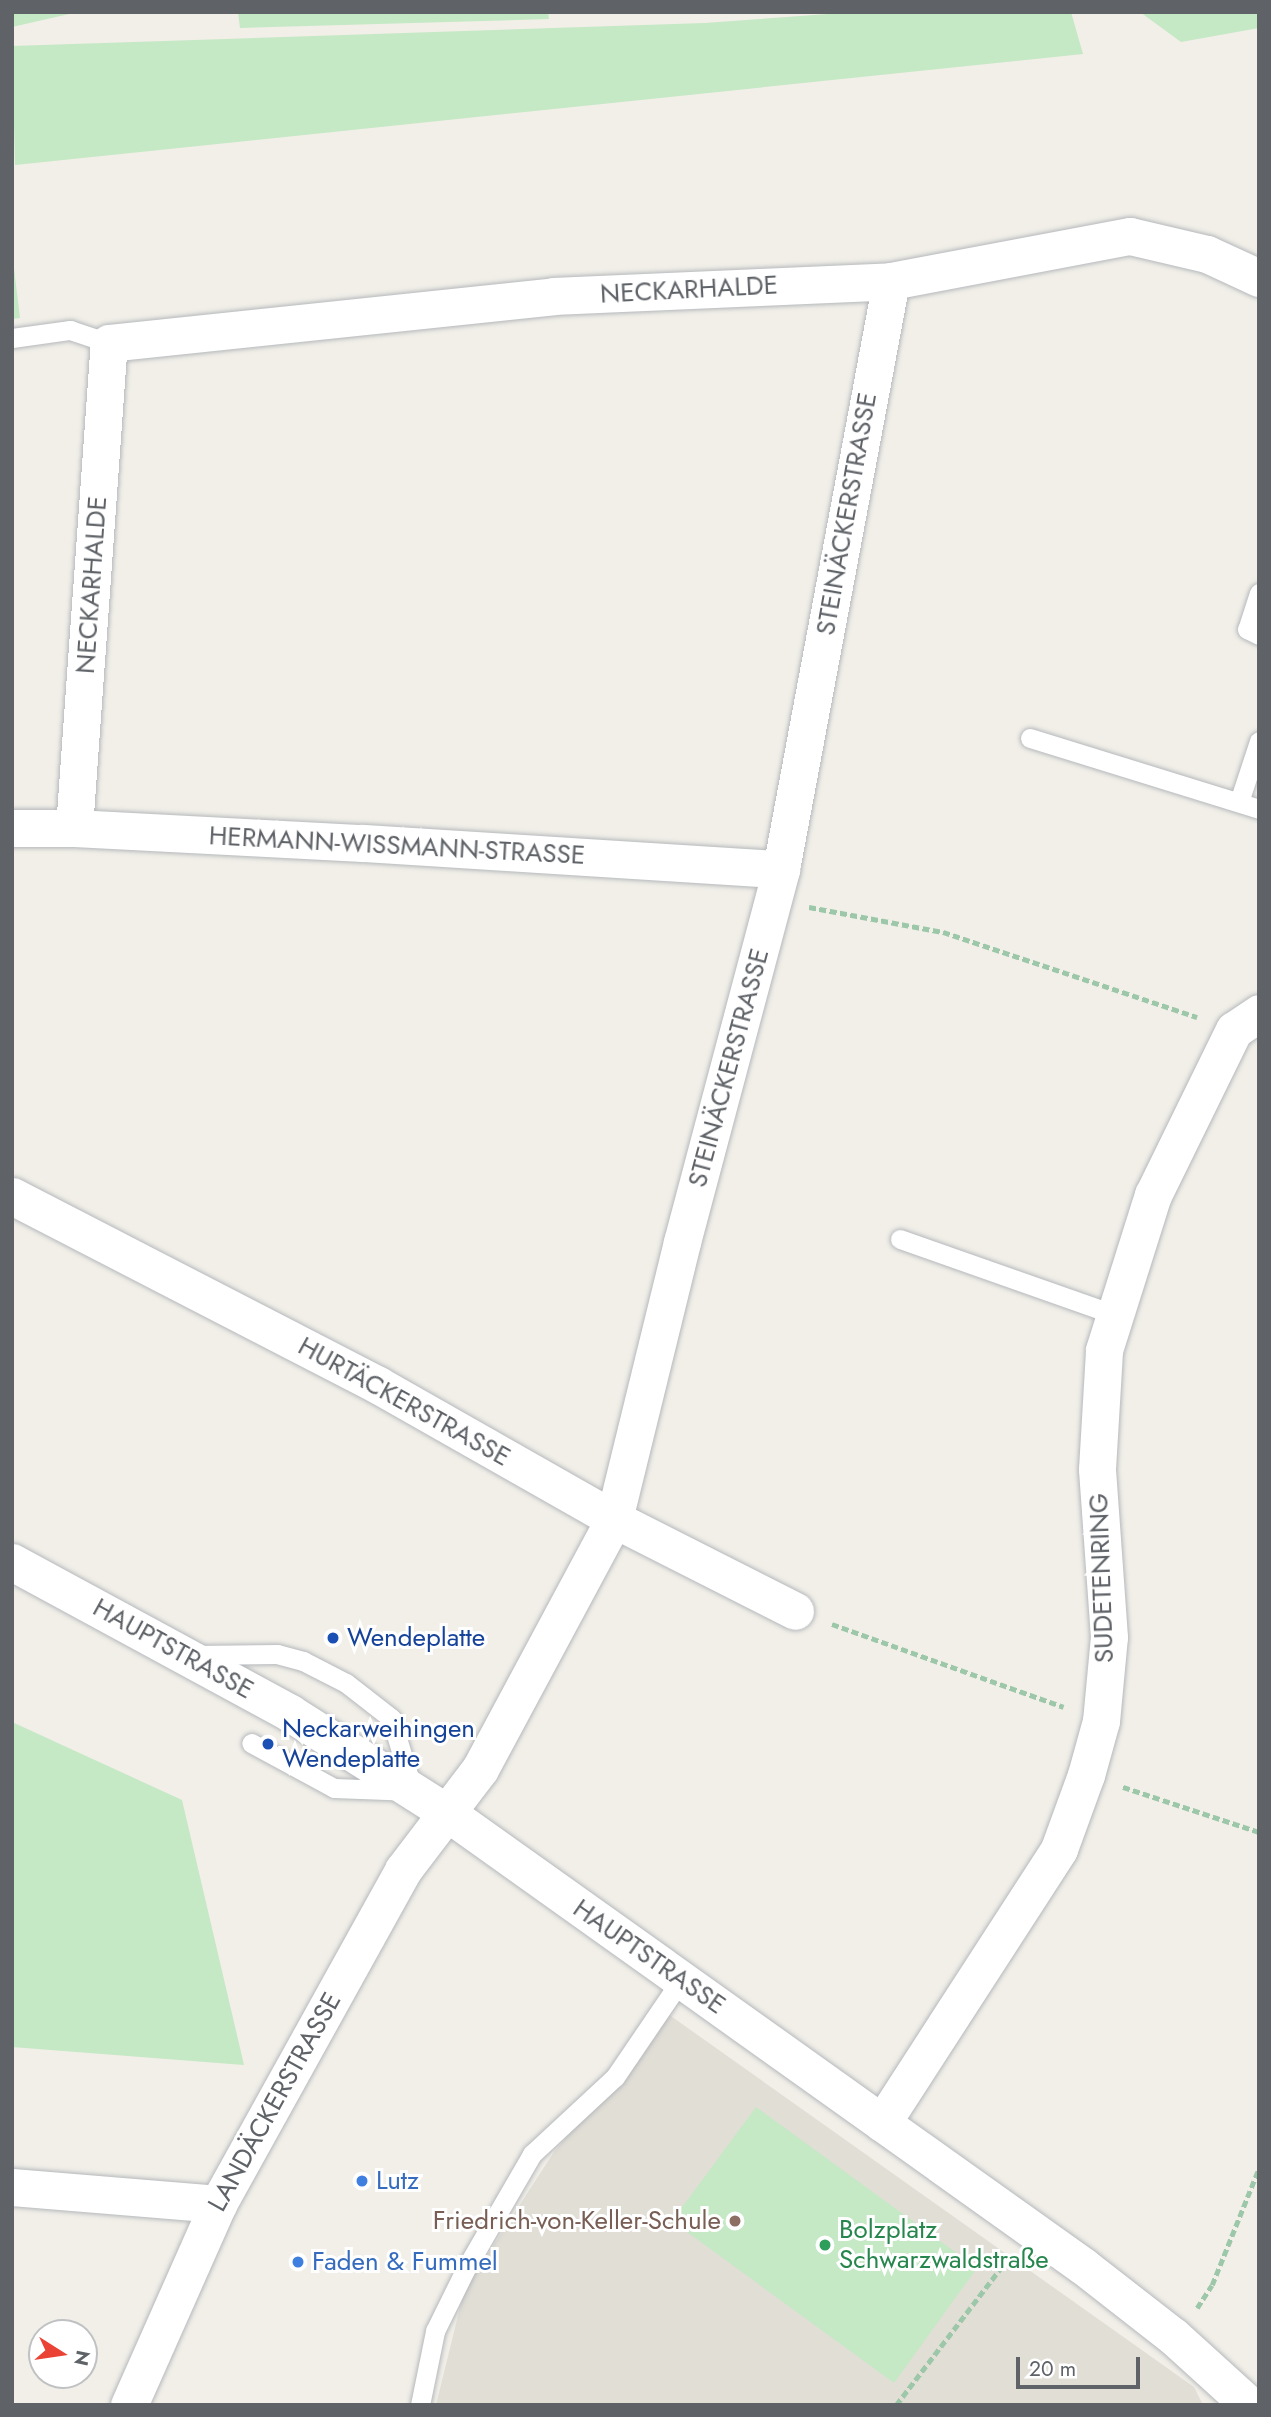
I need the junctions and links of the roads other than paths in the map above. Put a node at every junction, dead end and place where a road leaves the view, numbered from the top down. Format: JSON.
{"nodes":[{"id":1,"x":1259,"y":278,"type":"edge"},
{"id":2,"x":891,"y":281,"type":"junction"},
{"id":3,"x":12,"y":338,"type":"edge"},
{"id":4,"x":109,"y":343,"type":"junction"},
{"id":5,"x":1259,"y":593,"type":"edge"},
{"id":6,"x":1259,"y":635,"type":"edge"},
{"id":7,"x":1030,"y":738,"type":"dead end"},
{"id":8,"x":1259,"y":741,"type":"edge"},
{"id":9,"x":1239,"y":802,"type":"junction"},
{"id":10,"x":1259,"y":809,"type":"edge"},
{"id":11,"x":12,"y":828,"type":"edge"},
{"id":12,"x":75,"y":828,"type":"junction"},
{"id":13,"x":778,"y":885,"type":"junction"},
{"id":14,"x":1247,"y":1021,"type":"edge"},
{"id":15,"x":12,"y":1196,"type":"edge"},
{"id":16,"x":900,"y":1239,"type":"dead end"},
{"id":17,"x":1116,"y":1315,"type":"junction"},
{"id":18,"x":614,"y":1519,"type":"junction"},
{"id":19,"x":12,"y":1562,"type":"edge"},
{"id":20,"x":795,"y":1611,"type":"road end"},
{"id":21,"x":184,"y":1655,"type":"junction"},
{"id":22,"x":251,"y":1743,"type":"dead end"},
{"id":23,"x":413,"y":1791,"type":"junction"},
{"id":24,"x":446,"y":1812,"type":"junction"},
{"id":25,"x":681,"y":1980,"type":"junction"},
{"id":26,"x":882,"y":2123,"type":"junction"},
{"id":27,"x":12,"y":2187,"type":"edge"},
{"id":28,"x":218,"y":2204,"type":"junction"},
{"id":29,"x":129,"y":2405,"type":"edge"},
{"id":30,"x":420,"y":2405,"type":"edge"},
{"id":31,"x":1250,"y":2405,"type":"edge"}],
"edges":[{"from":1,"to":2,"type":"street","name":"NECKARHALDE"},
{"from":2,"to":4,"type":"street","name":"NECKARHALDE"},
{"from":2,"to":13,"type":"street","name":"STEINÄCKERSTRASSE"},
{"from":3,"to":4,"type":"lane","name":"NECKARHALDE"},
{"from":4,"to":12,"type":"street","name":"NECKARHALDE"},
{"from":5,"to":6,"type":"lane"},
{"from":7,"to":9,"type":"lane"},
{"from":8,"to":9,"type":"lane"},
{"from":9,"to":10,"type":"lane"},
{"from":11,"to":12,"type":"street","name":"HERMANN-WISSMANN-STRASSE"},
{"from":12,"to":13,"type":"street","name":"HERMANN-WISSMANN-STRASSE"},
{"from":13,"to":18,"type":"street","name":"STEINÄCKERSTRASSE"},
{"from":14,"to":17,"type":"street","name":"SUDETENRING"},
{"from":15,"to":18,"type":"street","name":"HURTÄCKERSTRASSE"},
{"from":16,"to":17,"type":"lane"},
{"from":17,"to":26,"type":"street","name":"SUDETENRING"},
{"from":18,"to":20,"type":"street","name":"HURTÄCKERSTRASSE"},
{"from":18,"to":24,"type":"street","name":"STEINÄCKERSTRASSE"},
{"from":19,"to":21,"type":"street","name":"HAUPTSTRASSE"},
{"from":21,"to":23,"type":"street","name":"HAUPTSTRASSE"},
{"from":21,"to":23,"type":"lane"},
{"from":22,"to":23,"type":"lane"},
{"from":23,"to":24,"type":"street","name":"HAUPTSTRASSE"},
{"from":24,"to":25,"type":"street","name":"HAUPTSTRASSE"},
{"from":24,"to":28,"type":"street","name":"LANDÄCKERSTRASSE"},
{"from":25,"to":26,"type":"street","name":"HAUPTSTRASSE"},
{"from":25,"to":30,"type":"lane"},
{"from":26,"to":31,"type":"street","name":"HAUPTSTRASSE"},
{"from":27,"to":28,"type":"street"},
{"from":28,"to":29,"type":"street","name":"LANDÄCKERSTRASSE"}]}
